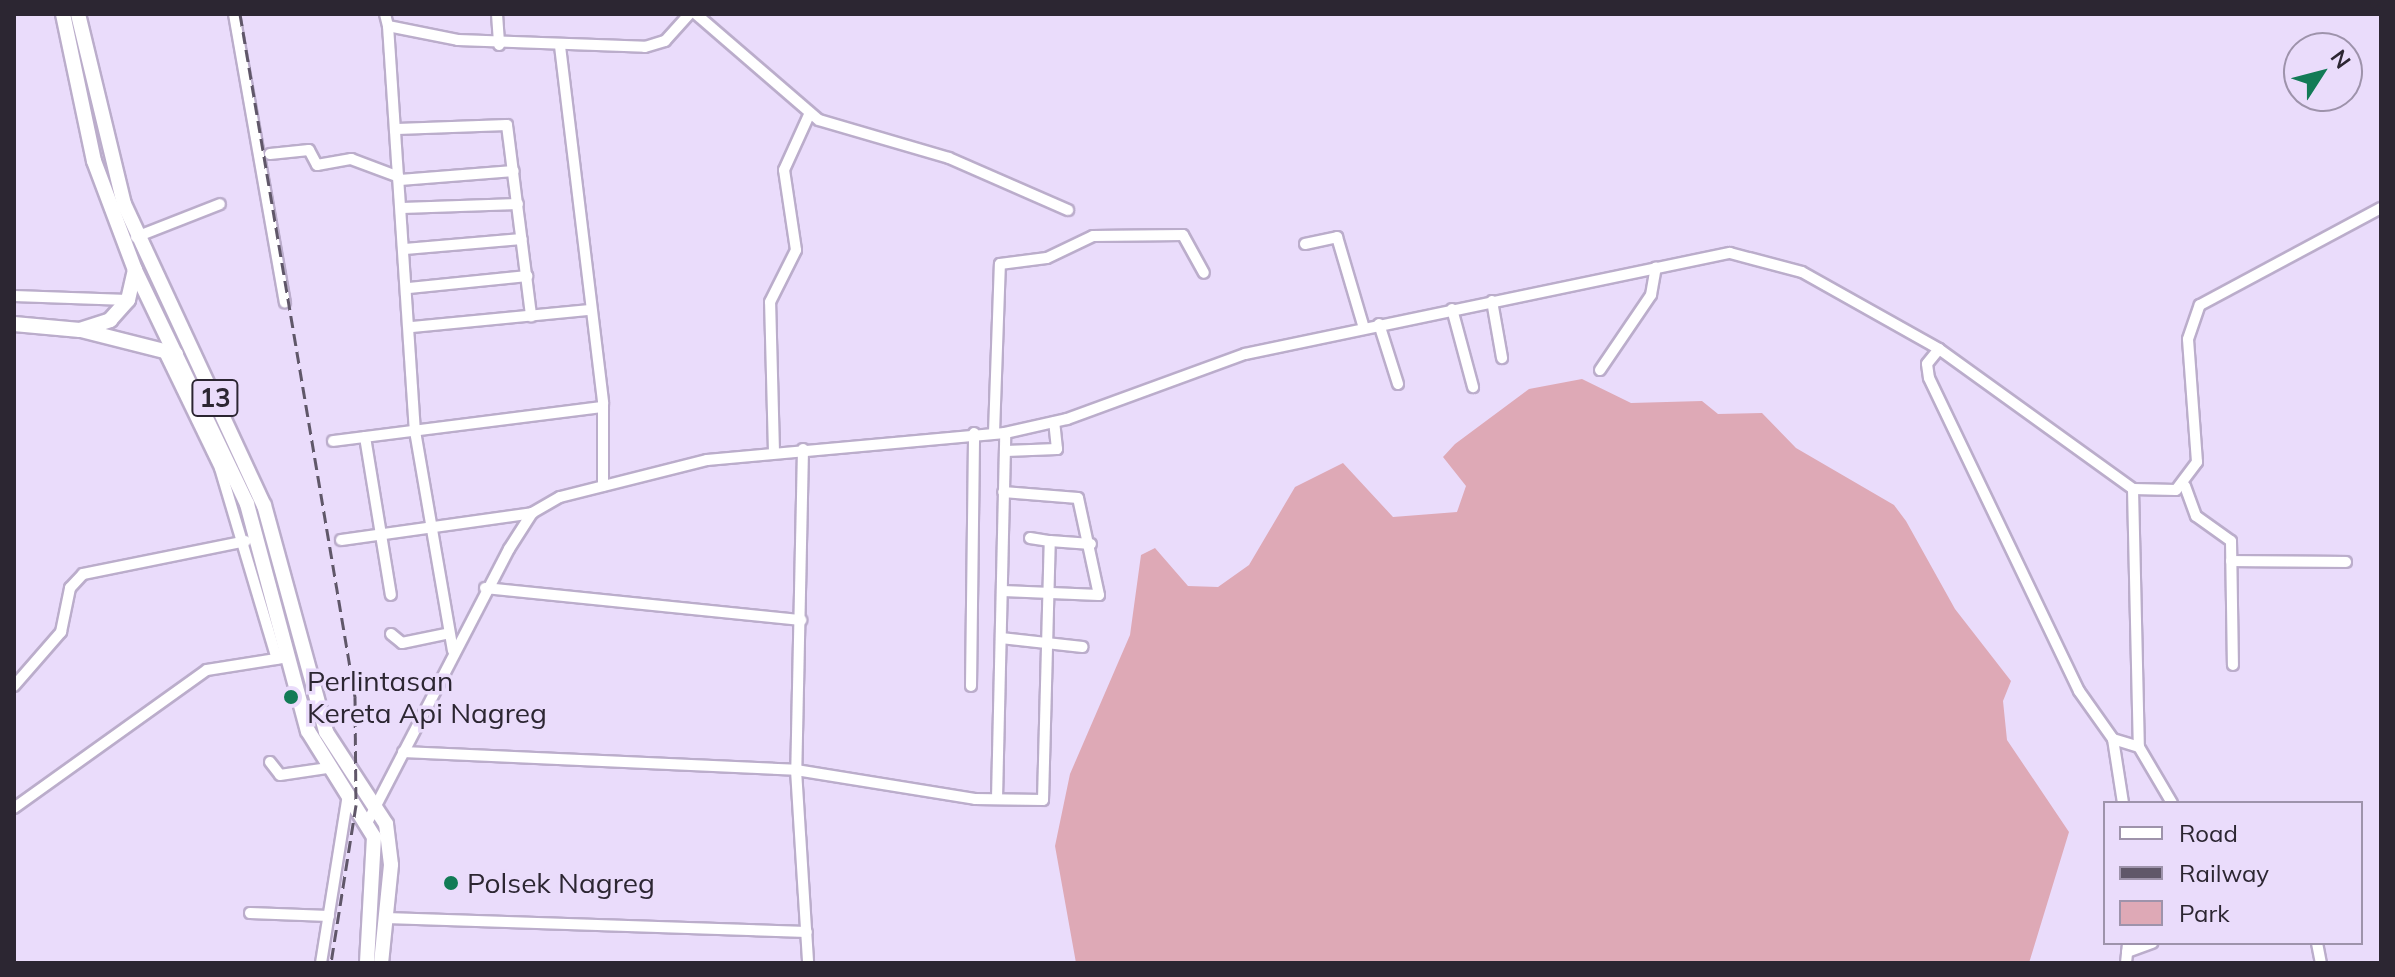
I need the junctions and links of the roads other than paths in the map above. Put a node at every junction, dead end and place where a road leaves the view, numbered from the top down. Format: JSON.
{"nodes":[{"id":1,"x":63,"y":14,"type":"edge"},
{"id":2,"x":78,"y":14,"type":"edge"},
{"id":3,"x":234,"y":14,"type":"edge"},
{"id":4,"x":385,"y":14,"type":"edge"},
{"id":5,"x":497,"y":14,"type":"edge"},
{"id":6,"x":689,"y":14,"type":"edge"},
{"id":7,"x":696,"y":14,"type":"edge"},
{"id":8,"x":388,"y":26,"type":"junction"},
{"id":9,"x":499,"y":45,"type":"junction"},
{"id":10,"x":560,"y":46,"type":"junction"},
{"id":11,"x":809,"y":115,"type":"junction"},
{"id":12,"x":397,"y":129,"type":"junction"},
{"id":13,"x":265,"y":155,"type":"junction"},
{"id":14,"x":514,"y":171,"type":"junction"},
{"id":15,"x":399,"y":178,"type":"junction"},
{"id":16,"x":220,"y":204,"type":"dead end"},
{"id":17,"x":518,"y":204,"type":"junction"},
{"id":18,"x":402,"y":208,"type":"junction"},
{"id":19,"x":2381,"y":208,"type":"edge"},
{"id":20,"x":1068,"y":210,"type":"dead end"},
{"id":21,"x":136,"y":237,"type":"junction"},
{"id":22,"x":522,"y":239,"type":"junction"},
{"id":23,"x":1305,"y":244,"type":"dead end"},
{"id":24,"x":405,"y":249,"type":"junction"},
{"id":25,"x":1656,"y":267,"type":"junction"},
{"id":26,"x":135,"y":270,"type":"junction"},
{"id":27,"x":1204,"y":273,"type":"dead end"},
{"id":28,"x":527,"y":276,"type":"junction"},
{"id":29,"x":409,"y":288,"type":"junction"},
{"id":30,"x":14,"y":296,"type":"edge"},
{"id":31,"x":128,"y":300,"type":"junction"},
{"id":32,"x":1492,"y":301,"type":"junction"},
{"id":33,"x":285,"y":303,"type":"dead end"},
{"id":34,"x":1452,"y":309,"type":"junction"},
{"id":35,"x":590,"y":310,"type":"junction"},
{"id":36,"x":531,"y":316,"type":"junction"},
{"id":37,"x":14,"y":324,"type":"edge"},
{"id":38,"x":1379,"y":324,"type":"junction"},
{"id":39,"x":412,"y":327,"type":"junction"},
{"id":40,"x":1364,"y":328,"type":"junction"},
{"id":41,"x":80,"y":330,"type":"junction"},
{"id":42,"x":1939,"y":349,"type":"junction"},
{"id":43,"x":170,"y":353,"type":"junction"},
{"id":44,"x":1502,"y":358,"type":"dead end"},
{"id":45,"x":1600,"y":370,"type":"dead end"},
{"id":46,"x":1398,"y":384,"type":"dead end"},
{"id":47,"x":1473,"y":387,"type":"dead end"},
{"id":48,"x":603,"y":407,"type":"junction"},
{"id":49,"x":1054,"y":422,"type":"junction"},
{"id":50,"x":415,"y":431,"type":"junction"},
{"id":51,"x":974,"y":433,"type":"junction"},
{"id":52,"x":999,"y":433,"type":"junction"},
{"id":53,"x":365,"y":437,"type":"junction"},
{"id":54,"x":333,"y":441,"type":"dead end"},
{"id":55,"x":803,"y":449,"type":"junction"},
{"id":56,"x":1006,"y":451,"type":"junction"},
{"id":57,"x":774,"y":452,"type":"junction"},
{"id":58,"x":603,"y":486,"type":"junction"},
{"id":59,"x":2185,"y":486,"type":"junction"},
{"id":60,"x":2133,"y":489,"type":"junction"},
{"id":61,"x":1003,"y":492,"type":"junction"},
{"id":62,"x":532,"y":513,"type":"junction"},
{"id":63,"x":428,"y":528,"type":"junction"},
{"id":64,"x":380,"y":534,"type":"junction"},
{"id":65,"x":1030,"y":538,"type":"dead end"},
{"id":66,"x":341,"y":540,"type":"dead end"},
{"id":67,"x":246,"y":541,"type":"junction"},
{"id":68,"x":1050,"y":541,"type":"junction"},
{"id":69,"x":1091,"y":544,"type":"junction"},
{"id":70,"x":2231,"y":561,"type":"junction"},
{"id":71,"x":2346,"y":562,"type":"dead end"},
{"id":72,"x":485,"y":588,"type":"junction"},
{"id":73,"x":1003,"y":591,"type":"junction"},
{"id":74,"x":391,"y":595,"type":"dead end"},
{"id":75,"x":1051,"y":596,"type":"junction"},
{"id":76,"x":801,"y":620,"type":"junction"},
{"id":77,"x":391,"y":634,"type":"dead end"},
{"id":78,"x":446,"y":634,"type":"junction"},
{"id":79,"x":1001,"y":638,"type":"junction"},
{"id":80,"x":1049,"y":642,"type":"junction"},
{"id":81,"x":1083,"y":647,"type":"dead end"},
{"id":82,"x":453,"y":651,"type":"junction"},
{"id":83,"x":283,"y":657,"type":"junction"},
{"id":84,"x":2233,"y":665,"type":"dead end"},
{"id":85,"x":14,"y":686,"type":"edge"},
{"id":86,"x":971,"y":686,"type":"dead end"},
{"id":87,"x":2113,"y":739,"type":"junction"},
{"id":88,"x":2139,"y":747,"type":"junction"},
{"id":89,"x":403,"y":752,"type":"junction"},
{"id":90,"x":270,"y":762,"type":"dead end"},
{"id":91,"x":328,"y":768,"type":"junction"},
{"id":92,"x":796,"y":770,"type":"junction"},
{"id":93,"x":348,"y":794,"type":"junction"},
{"id":94,"x":997,"y":799,"type":"junction"},
{"id":95,"x":2123,"y":801,"type":"edge"},
{"id":96,"x":2171,"y":801,"type":"edge"},
{"id":97,"x":14,"y":808,"type":"edge"},
{"id":98,"x":379,"y":810,"type":"junction"},
{"id":99,"x":368,"y":821,"type":"junction"},
{"id":100,"x":250,"y":913,"type":"dead end"},
{"id":101,"x":329,"y":916,"type":"junction"},
{"id":102,"x":386,"y":918,"type":"junction"},
{"id":103,"x":807,"y":932,"type":"junction"},
{"id":104,"x":2147,"y":945,"type":"edge"},
{"id":105,"x":2127,"y":953,"type":"edge"},
{"id":106,"x":321,"y":963,"type":"edge"},
{"id":107,"x":367,"y":963,"type":"edge"},
{"id":108,"x":381,"y":963,"type":"edge"},
{"id":109,"x":808,"y":963,"type":"edge"}],
"edges":[{"from":1,"to":26,"type":"highway","number":"13"},
{"from":2,"to":21,"type":"highway","number":"13"},
{"from":3,"to":13,"type":"street"},
{"from":4,"to":8,"type":"street"},
{"from":5,"to":9,"type":"street"},
{"from":6,"to":10,"type":"street"},
{"from":7,"to":11,"type":"street"},
{"from":8,"to":9,"type":"street"},
{"from":8,"to":12,"type":"street"},
{"from":9,"to":10,"type":"street"},
{"from":10,"to":35,"type":"street"},
{"from":11,"to":20,"type":"street"},
{"from":11,"to":57,"type":"street"},
{"from":12,"to":14,"type":"street"},
{"from":12,"to":15,"type":"street"},
{"from":13,"to":15,"type":"street"},
{"from":13,"to":33,"type":"street"},
{"from":14,"to":15,"type":"street"},
{"from":14,"to":17,"type":"street"},
{"from":15,"to":18,"type":"street"},
{"from":16,"to":21,"type":"street"},
{"from":17,"to":18,"type":"street"},
{"from":17,"to":22,"type":"street"},
{"from":18,"to":24,"type":"street"},
{"from":19,"to":59,"type":"street"},
{"from":21,"to":98,"type":"highway","number":"13"},
{"from":22,"to":24,"type":"street"},
{"from":22,"to":28,"type":"street"},
{"from":23,"to":40,"type":"street"},
{"from":24,"to":29,"type":"street"},
{"from":25,"to":32,"type":"street"},
{"from":25,"to":42,"type":"street"},
{"from":25,"to":45,"type":"street"},
{"from":26,"to":31,"type":"highway"},
{"from":26,"to":43,"type":"highway","number":"13"},
{"from":27,"to":52,"type":"street"},
{"from":28,"to":29,"type":"street"},
{"from":28,"to":36,"type":"street"},
{"from":29,"to":39,"type":"street"},
{"from":30,"to":31,"type":"street"},
{"from":31,"to":41,"type":"highway"},
{"from":32,"to":34,"type":"street"},
{"from":32,"to":44,"type":"street"},
{"from":34,"to":38,"type":"street"},
{"from":34,"to":47,"type":"street"},
{"from":35,"to":36,"type":"street"},
{"from":35,"to":48,"type":"street"},
{"from":36,"to":39,"type":"street"},
{"from":37,"to":41,"type":"highway"},
{"from":38,"to":40,"type":"street"},
{"from":38,"to":46,"type":"street"},
{"from":39,"to":50,"type":"street"},
{"from":40,"to":49,"type":"street"},
{"from":41,"to":43,"type":"highway"},
{"from":42,"to":60,"type":"street"},
{"from":42,"to":87,"type":"street"},
{"from":43,"to":67,"type":"street"},
{"from":43,"to":83,"type":"highway","number":"13"},
{"from":48,"to":50,"type":"street"},
{"from":48,"to":58,"type":"street"},
{"from":49,"to":52,"type":"street"},
{"from":49,"to":56,"type":"street"},
{"from":50,"to":53,"type":"street"},
{"from":50,"to":63,"type":"street"},
{"from":51,"to":52,"type":"street"},
{"from":51,"to":55,"type":"street"},
{"from":51,"to":86,"type":"street"},
{"from":52,"to":56,"type":"street"},
{"from":53,"to":54,"type":"street"},
{"from":53,"to":64,"type":"street"},
{"from":55,"to":57,"type":"street"},
{"from":55,"to":76,"type":"street"},
{"from":56,"to":61,"type":"street"},
{"from":57,"to":58,"type":"street"},
{"from":58,"to":62,"type":"street"},
{"from":59,"to":60,"type":"street"},
{"from":59,"to":70,"type":"street"},
{"from":60,"to":88,"type":"street"},
{"from":61,"to":69,"type":"street"},
{"from":61,"to":73,"type":"street"},
{"from":62,"to":63,"type":"street"},
{"from":62,"to":72,"type":"street"},
{"from":63,"to":64,"type":"street"},
{"from":63,"to":78,"type":"street"},
{"from":64,"to":66,"type":"street"},
{"from":64,"to":74,"type":"street"},
{"from":65,"to":68,"type":"street"},
{"from":67,"to":83,"type":"street"},
{"from":67,"to":85,"type":"street"},
{"from":68,"to":69,"type":"street"},
{"from":68,"to":75,"type":"street"},
{"from":69,"to":75,"type":"street"},
{"from":70,"to":71,"type":"street"},
{"from":70,"to":84,"type":"street"},
{"from":72,"to":76,"type":"street"},
{"from":72,"to":82,"type":"street"},
{"from":73,"to":75,"type":"street"},
{"from":73,"to":79,"type":"street"},
{"from":75,"to":80,"type":"street"},
{"from":76,"to":92,"type":"street"},
{"from":77,"to":78,"type":"street"},
{"from":78,"to":82,"type":"street"},
{"from":79,"to":80,"type":"street"},
{"from":79,"to":94,"type":"street"},
{"from":80,"to":81,"type":"street"},
{"from":80,"to":94,"type":"street"},
{"from":82,"to":89,"type":"street"},
{"from":83,"to":91,"type":"highway","number":"13"},
{"from":83,"to":97,"type":"street"},
{"from":87,"to":88,"type":"street"},
{"from":87,"to":95,"type":"street"},
{"from":88,"to":96,"type":"street"},
{"from":89,"to":92,"type":"street"},
{"from":89,"to":98,"type":"street"},
{"from":90,"to":91,"type":"street"},
{"from":91,"to":93,"type":"highway","number":"13"},
{"from":92,"to":94,"type":"street"},
{"from":92,"to":103,"type":"street"},
{"from":93,"to":99,"type":"highway","number":"13"},
{"from":93,"to":101,"type":"street"},
{"from":98,"to":99,"type":"street"},
{"from":98,"to":102,"type":"highway","number":"13"},
{"from":99,"to":107,"type":"highway","number":"13"},
{"from":100,"to":101,"type":"street"},
{"from":101,"to":106,"type":"street"},
{"from":102,"to":103,"type":"street"},
{"from":102,"to":108,"type":"highway","number":"13"},
{"from":103,"to":109,"type":"street"},
{"from":104,"to":105,"type":"street"}]}
